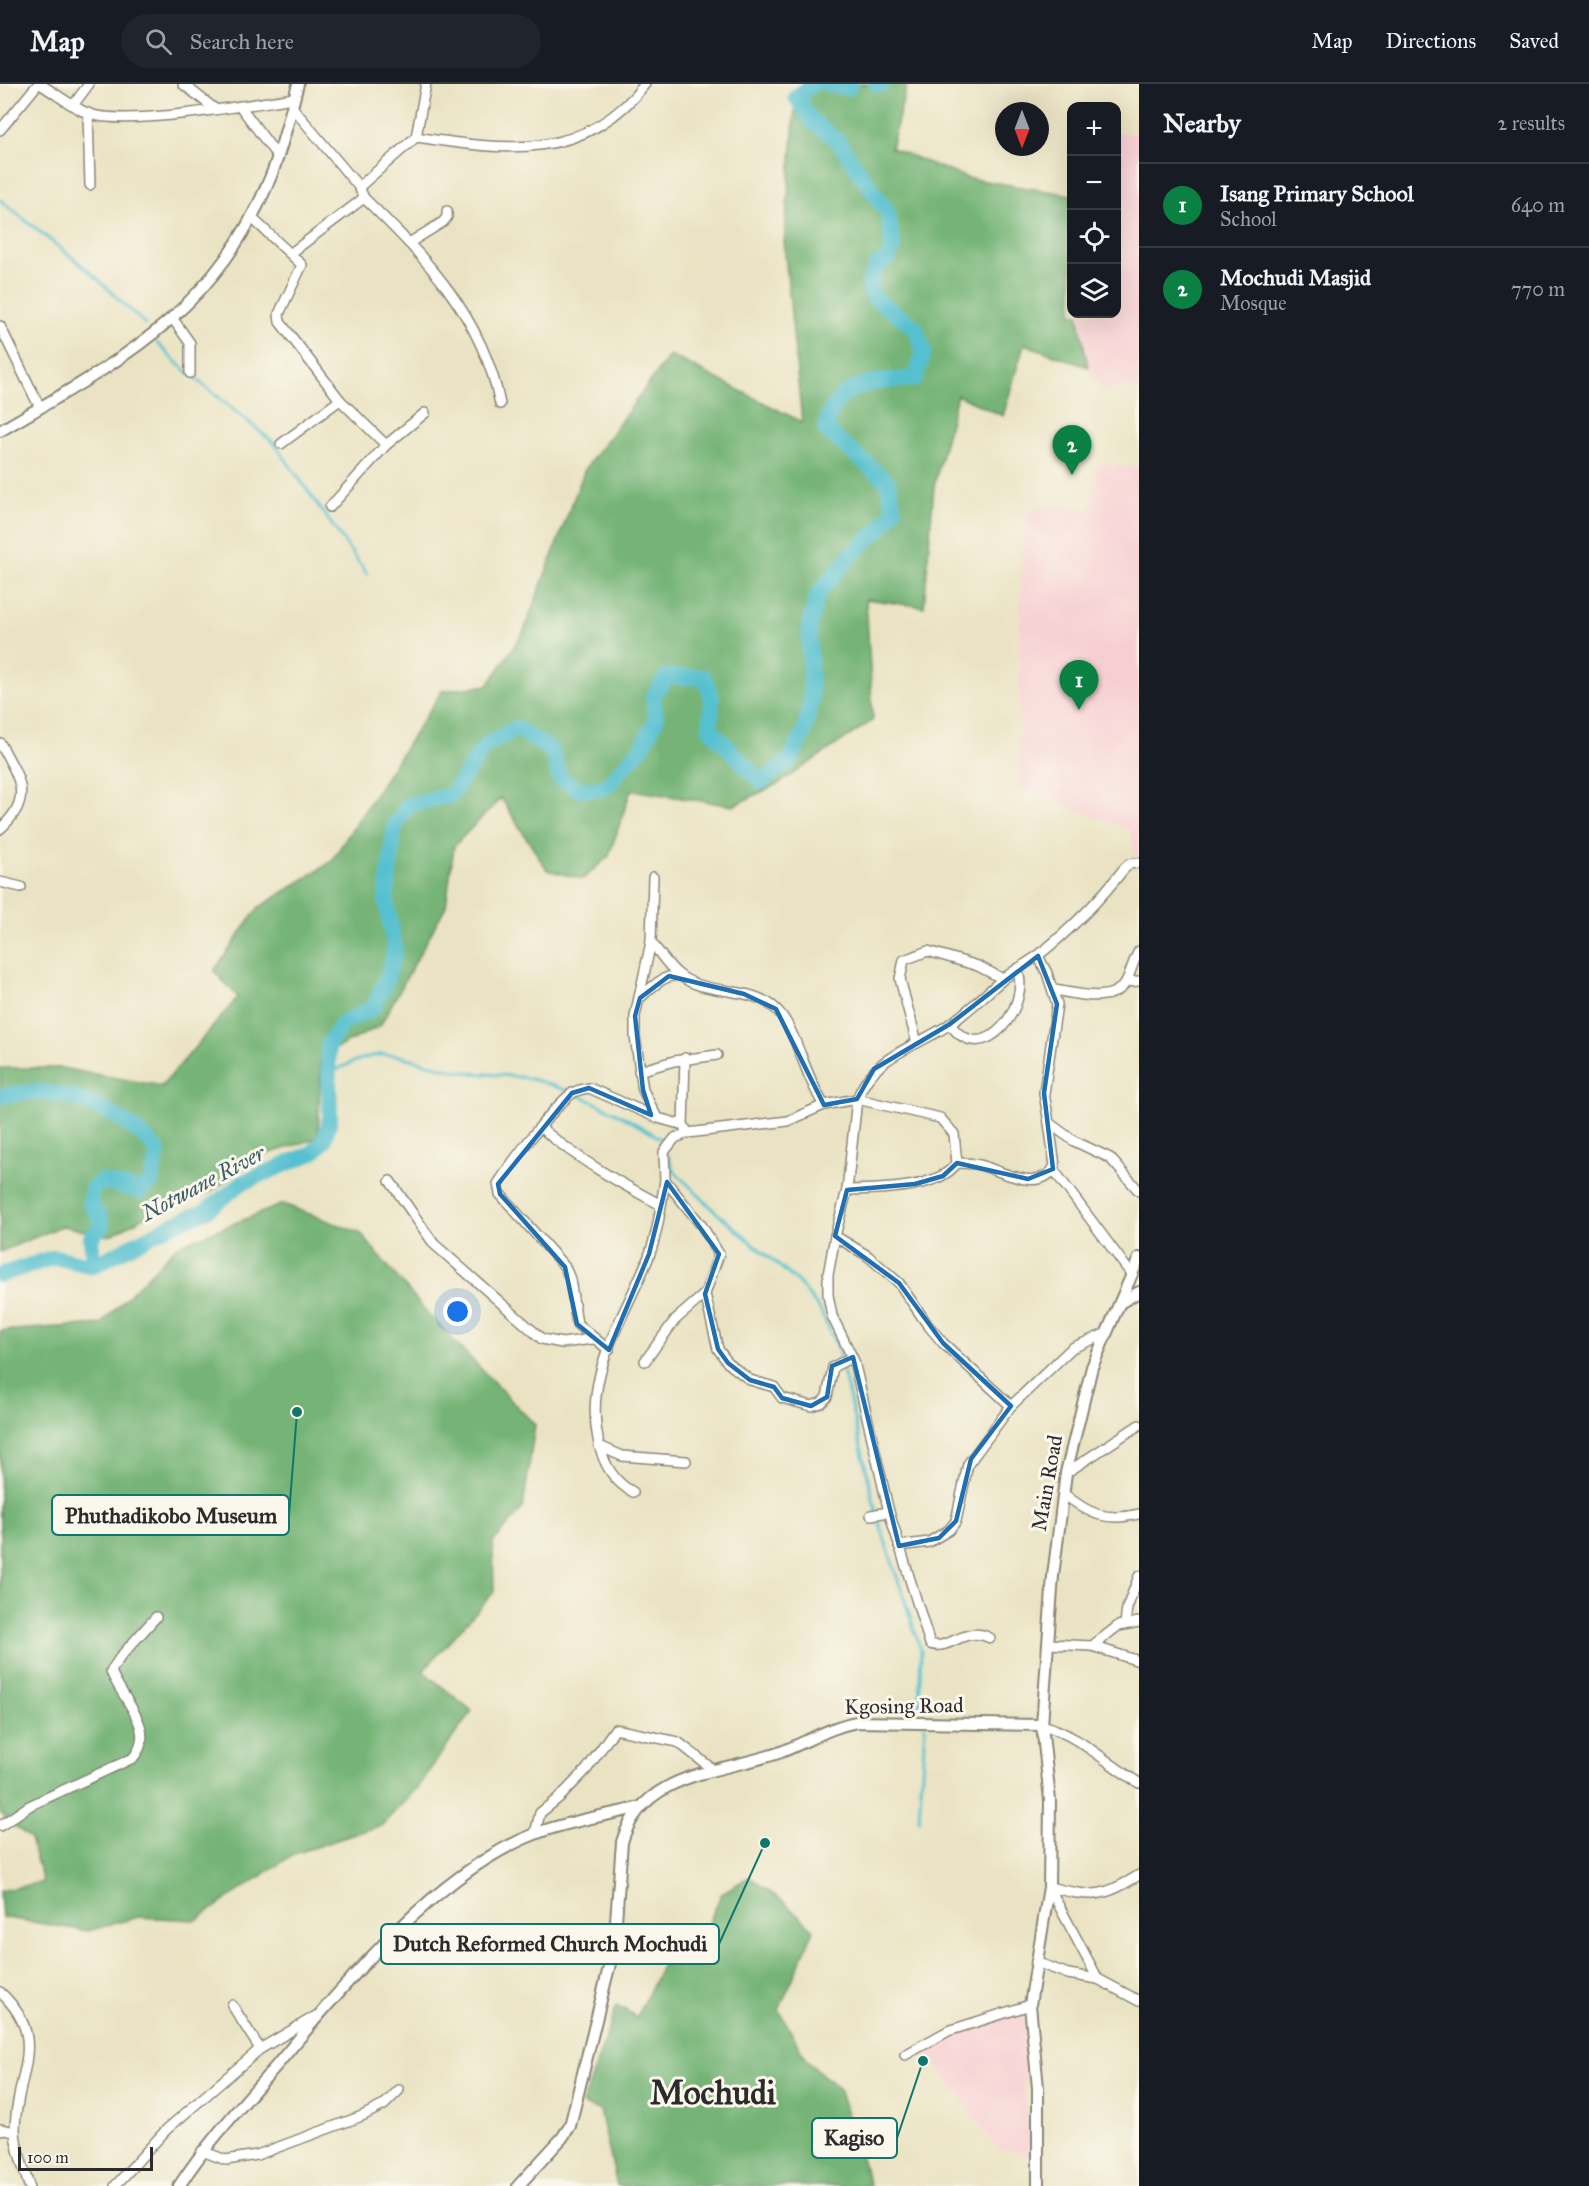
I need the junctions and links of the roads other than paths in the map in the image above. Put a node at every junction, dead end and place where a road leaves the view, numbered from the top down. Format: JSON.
{"nodes":[{"id":1,"x":39,"y":84,"type":"edge"},
{"id":2,"x":89,"y":84,"type":"edge"},
{"id":3,"x":183,"y":84,"type":"edge"},
{"id":4,"x":298,"y":84,"type":"edge"},
{"id":5,"x":426,"y":84,"type":"edge"},
{"id":6,"x":645,"y":84,"type":"edge"},
{"id":7,"x":293,"y":103,"type":"junction"},
{"id":8,"x":74,"y":104,"type":"junction"},
{"id":9,"x":240,"y":106,"type":"junction"},
{"id":10,"x":215,"y":109,"type":"junction"},
{"id":11,"x":88,"y":113,"type":"junction"},
{"id":12,"x":0,"y":130,"type":"edge"},
{"id":13,"x":416,"y":137,"type":"junction"},
{"id":14,"x":278,"y":157,"type":"junction"},
{"id":15,"x":90,"y":185,"type":"dead end"},
{"id":16,"x":359,"y":187,"type":"junction"},
{"id":17,"x":364,"y":198,"type":"junction"},
{"id":18,"x":447,"y":210,"type":"dead end"},
{"id":19,"x":251,"y":217,"type":"junction"},
{"id":20,"x":409,"y":243,"type":"junction"},
{"id":21,"x":291,"y":253,"type":"junction"},
{"id":22,"x":173,"y":318,"type":"junction"},
{"id":23,"x":0,"y":326,"type":"edge"},
{"id":24,"x":190,"y":373,"type":"dead end"},
{"id":25,"x":340,"y":400,"type":"junction"},
{"id":26,"x":500,"y":404,"type":"dead end"},
{"id":27,"x":40,"y":408,"type":"junction"},
{"id":28,"x":425,"y":413,"type":"dead end"},
{"id":29,"x":0,"y":431,"type":"edge"},
{"id":30,"x":281,"y":444,"type":"dead end"},
{"id":31,"x":386,"y":444,"type":"junction"},
{"id":32,"x":330,"y":507,"type":"dead end"},
{"id":33,"x":0,"y":743,"type":"edge"},
{"id":34,"x":0,"y":829,"type":"edge"},
{"id":35,"x":1139,"y":863,"type":"edge"},
{"id":36,"x":653,"y":877,"type":"dead end"},
{"id":37,"x":0,"y":882,"type":"edge"},
{"id":38,"x":21,"y":887,"type":"dead end"},
{"id":39,"x":651,"y":942,"type":"junction"},
{"id":40,"x":1139,"y":951,"type":"edge"},
{"id":41,"x":1038,"y":956,"type":"junction"},
{"id":42,"x":1017,"y":969,"type":"junction"},
{"id":43,"x":679,"y":975,"type":"junction"},
{"id":44,"x":1003,"y":979,"type":"junction"},
{"id":45,"x":1139,"y":981,"type":"edge"},
{"id":46,"x":1125,"y":982,"type":"junction"},
{"id":47,"x":1054,"y":990,"type":"junction"},
{"id":48,"x":640,"y":998,"type":"junction"},
{"id":49,"x":950,"y":1024,"type":"junction"},
{"id":50,"x":917,"y":1043,"type":"junction"},
{"id":51,"x":717,"y":1055,"type":"dead end"},
{"id":52,"x":685,"y":1058,"type":"junction"},
{"id":53,"x":639,"y":1071,"type":"junction"},
{"id":54,"x":857,"y":1099,"type":"junction"},
{"id":55,"x":824,"y":1105,"type":"junction"},
{"id":56,"x":658,"y":1118,"type":"junction"},
{"id":57,"x":1049,"y":1124,"type":"junction"},
{"id":58,"x":542,"y":1128,"type":"junction"},
{"id":59,"x":686,"y":1129,"type":"junction"},
{"id":60,"x":957,"y":1163,"type":"junction"},
{"id":61,"x":1053,"y":1169,"type":"junction"},
{"id":62,"x":665,"y":1180,"type":"junction"},
{"id":63,"x":390,"y":1181,"type":"dead end"},
{"id":64,"x":847,"y":1190,"type":"junction"},
{"id":65,"x":1139,"y":1191,"type":"edge"},
{"id":66,"x":661,"y":1205,"type":"junction"},
{"id":67,"x":835,"y":1236,"type":"junction"},
{"id":68,"x":1139,"y":1258,"type":"edge"},
{"id":69,"x":1132,"y":1275,"type":"junction"},
{"id":70,"x":1139,"y":1292,"type":"edge"},
{"id":71,"x":705,"y":1294,"type":"junction"},
{"id":72,"x":1120,"y":1303,"type":"junction"},
{"id":73,"x":1105,"y":1334,"type":"junction"},
{"id":74,"x":593,"y":1339,"type":"junction"},
{"id":75,"x":609,"y":1350,"type":"junction"},
{"id":76,"x":849,"y":1359,"type":"junction"},
{"id":77,"x":645,"y":1361,"type":"dead end"},
{"id":78,"x":1011,"y":1406,"type":"junction"},
{"id":79,"x":1139,"y":1425,"type":"edge"},
{"id":80,"x":600,"y":1446,"type":"junction"},
{"id":81,"x":686,"y":1461,"type":"dead end"},
{"id":82,"x":1066,"y":1473,"type":"junction"},
{"id":83,"x":633,"y":1492,"type":"dead end"},
{"id":84,"x":1063,"y":1493,"type":"junction"},
{"id":85,"x":886,"y":1512,"type":"junction"},
{"id":86,"x":872,"y":1515,"type":"dead end"},
{"id":87,"x":1138,"y":1516,"type":"edge"},
{"id":88,"x":899,"y":1546,"type":"junction"},
{"id":89,"x":1139,"y":1576,"type":"edge"},
{"id":90,"x":156,"y":1617,"type":"dead end"},
{"id":91,"x":1139,"y":1622,"type":"edge"},
{"id":92,"x":1125,"y":1624,"type":"junction"},
{"id":93,"x":990,"y":1638,"type":"dead end"},
{"id":94,"x":1048,"y":1644,"type":"junction"},
{"id":95,"x":1092,"y":1646,"type":"junction"},
{"id":96,"x":1139,"y":1661,"type":"edge"},
{"id":97,"x":1042,"y":1725,"type":"junction"},
{"id":98,"x":711,"y":1768,"type":"junction"},
{"id":99,"x":1139,"y":1783,"type":"edge"},
{"id":100,"x":640,"y":1807,"type":"junction"},
{"id":101,"x":0,"y":1826,"type":"edge"},
{"id":102,"x":535,"y":1834,"type":"junction"},
{"id":103,"x":1139,"y":1875,"type":"edge"},
{"id":104,"x":1049,"y":1887,"type":"junction"},
{"id":105,"x":1036,"y":1962,"type":"junction"},
{"id":106,"x":1098,"y":1979,"type":"junction"},
{"id":107,"x":0,"y":1992,"type":"edge"},
{"id":108,"x":1139,"y":2001,"type":"edge"},
{"id":109,"x":232,"y":2005,"type":"dead end"},
{"id":110,"x":1030,"y":2005,"type":"junction"},
{"id":111,"x":318,"y":2015,"type":"junction"},
{"id":112,"x":260,"y":2049,"type":"junction"},
{"id":113,"x":905,"y":2055,"type":"dead end"},
{"id":114,"x":399,"y":2090,"type":"dead end"},
{"id":115,"x":0,"y":2129,"type":"edge"},
{"id":116,"x":15,"y":2132,"type":"junction"},
{"id":117,"x":202,"y":2151,"type":"junction"},
{"id":118,"x":29,"y":2186,"type":"edge"},
{"id":119,"x":115,"y":2186,"type":"edge"},
{"id":120,"x":179,"y":2186,"type":"edge"},
{"id":121,"x":518,"y":2186,"type":"edge"},
{"id":122,"x":1038,"y":2186,"type":"edge"}],
"edges":[{"from":1,"to":8,"type":"street"},
{"from":1,"to":12,"type":"street"},
{"from":2,"to":8,"type":"street"},
{"from":3,"to":10,"type":"street"},
{"from":4,"to":7,"type":"street"},
{"from":5,"to":13,"type":"street"},
{"from":6,"to":13,"type":"street"},
{"from":7,"to":9,"type":"street"},
{"from":7,"to":14,"type":"street"},
{"from":7,"to":16,"type":"street"},
{"from":8,"to":11,"type":"street"},
{"from":9,"to":10,"type":"street"},
{"from":9,"to":14,"type":"street"},
{"from":10,"to":11,"type":"street"},
{"from":11,"to":15,"type":"street"},
{"from":13,"to":16,"type":"street"},
{"from":14,"to":19,"type":"street"},
{"from":16,"to":17,"type":"street"},
{"from":17,"to":20,"type":"street"},
{"from":17,"to":21,"type":"street"},
{"from":18,"to":20,"type":"street"},
{"from":19,"to":21,"type":"street"},
{"from":19,"to":22,"type":"street"},
{"from":20,"to":26,"type":"street"},
{"from":21,"to":25,"type":"street"},
{"from":22,"to":24,"type":"street"},
{"from":22,"to":27,"type":"street"},
{"from":23,"to":27,"type":"street"},
{"from":25,"to":30,"type":"street"},
{"from":25,"to":31,"type":"street"},
{"from":27,"to":29,"type":"street"},
{"from":28,"to":31,"type":"street"},
{"from":31,"to":32,"type":"street"},
{"from":33,"to":34,"type":"street"},
{"from":35,"to":41,"type":"street"},
{"from":36,"to":39,"type":"street"},
{"from":37,"to":38,"type":"street"},
{"from":39,"to":43,"type":"street"},
{"from":39,"to":48,"type":"street"},
{"from":40,"to":46,"type":"street"},
{"from":41,"to":42,"type":"street"},
{"from":41,"to":47,"type":"street"},
{"from":42,"to":44,"type":"street"},
{"from":42,"to":49,"type":"street"},
{"from":43,"to":48,"type":"street"},
{"from":43,"to":55,"type":"street"},
{"from":44,"to":49,"type":"street"},
{"from":44,"to":50,"type":"street"},
{"from":45,"to":46,"type":"street"},
{"from":46,"to":47,"type":"street"},
{"from":47,"to":57,"type":"street"},
{"from":48,"to":53,"type":"street"},
{"from":49,"to":50,"type":"street"},
{"from":50,"to":54,"type":"street"},
{"from":51,"to":52,"type":"street"},
{"from":52,"to":53,"type":"street"},
{"from":52,"to":59,"type":"street"},
{"from":53,"to":56,"type":"street"},
{"from":54,"to":55,"type":"street"},
{"from":54,"to":60,"type":"street"},
{"from":54,"to":64,"type":"street"},
{"from":55,"to":59,"type":"street"},
{"from":56,"to":58,"type":"street"},
{"from":56,"to":59,"type":"street"},
{"from":57,"to":61,"type":"street"},
{"from":57,"to":65,"type":"street"},
{"from":58,"to":66,"type":"street"},
{"from":58,"to":74,"type":"street"},
{"from":59,"to":62,"type":"street"},
{"from":60,"to":61,"type":"street"},
{"from":60,"to":64,"type":"street"},
{"from":61,"to":69,"type":"street"},
{"from":62,"to":66,"type":"street"},
{"from":62,"to":71,"type":"street"},
{"from":63,"to":74,"type":"street"},
{"from":64,"to":67,"type":"street"},
{"from":66,"to":75,"type":"street"},
{"from":67,"to":76,"type":"street"},
{"from":67,"to":78,"type":"street"},
{"from":68,"to":69,"type":"street","name":"Main Road"},
{"from":69,"to":72,"type":"street","name":"Main Road"},
{"from":70,"to":72,"type":"street"},
{"from":71,"to":76,"type":"street"},
{"from":71,"to":77,"type":"street"},
{"from":72,"to":73,"type":"street","name":"Main Road"},
{"from":73,"to":78,"type":"street"},
{"from":73,"to":82,"type":"street","name":"Main Road"},
{"from":74,"to":75,"type":"street"},
{"from":75,"to":80,"type":"street"},
{"from":76,"to":85,"type":"street"},
{"from":78,"to":88,"type":"street"},
{"from":79,"to":82,"type":"street"},
{"from":80,"to":81,"type":"street"},
{"from":80,"to":83,"type":"street"},
{"from":82,"to":84,"type":"street","name":"Main Road"},
{"from":84,"to":87,"type":"street"},
{"from":84,"to":94,"type":"street","name":"Main Road"},
{"from":85,"to":86,"type":"street"},
{"from":85,"to":88,"type":"street"},
{"from":88,"to":93,"type":"street"},
{"from":89,"to":92,"type":"street"},
{"from":90,"to":101,"type":"street"},
{"from":91,"to":92,"type":"street"},
{"from":92,"to":95,"type":"street"},
{"from":94,"to":95,"type":"street"},
{"from":94,"to":97,"type":"street","name":"Main Road"},
{"from":95,"to":96,"type":"street"},
{"from":97,"to":98,"type":"street","name":"Kgosing Road"},
{"from":97,"to":99,"type":"street"},
{"from":97,"to":104,"type":"street","name":"Main Road"},
{"from":98,"to":100,"type":"street","name":"Kgosing Road"},
{"from":98,"to":102,"type":"street"},
{"from":100,"to":102,"type":"street"},
{"from":100,"to":121,"type":"street"},
{"from":102,"to":111,"type":"street"},
{"from":103,"to":104,"type":"street"},
{"from":104,"to":105,"type":"street","name":"Main Road"},
{"from":104,"to":106,"type":"street"},
{"from":105,"to":106,"type":"street"},
{"from":105,"to":110,"type":"street","name":"Main Road"},
{"from":106,"to":108,"type":"street"},
{"from":107,"to":116,"type":"street"},
{"from":109,"to":112,"type":"street"},
{"from":110,"to":113,"type":"street"},
{"from":110,"to":122,"type":"street","name":"Main Road"},
{"from":111,"to":112,"type":"street"},
{"from":111,"to":117,"type":"street"},
{"from":112,"to":119,"type":"street"},
{"from":114,"to":117,"type":"street"},
{"from":115,"to":116,"type":"street"},
{"from":116,"to":118,"type":"street"},
{"from":117,"to":120,"type":"street"}]}
